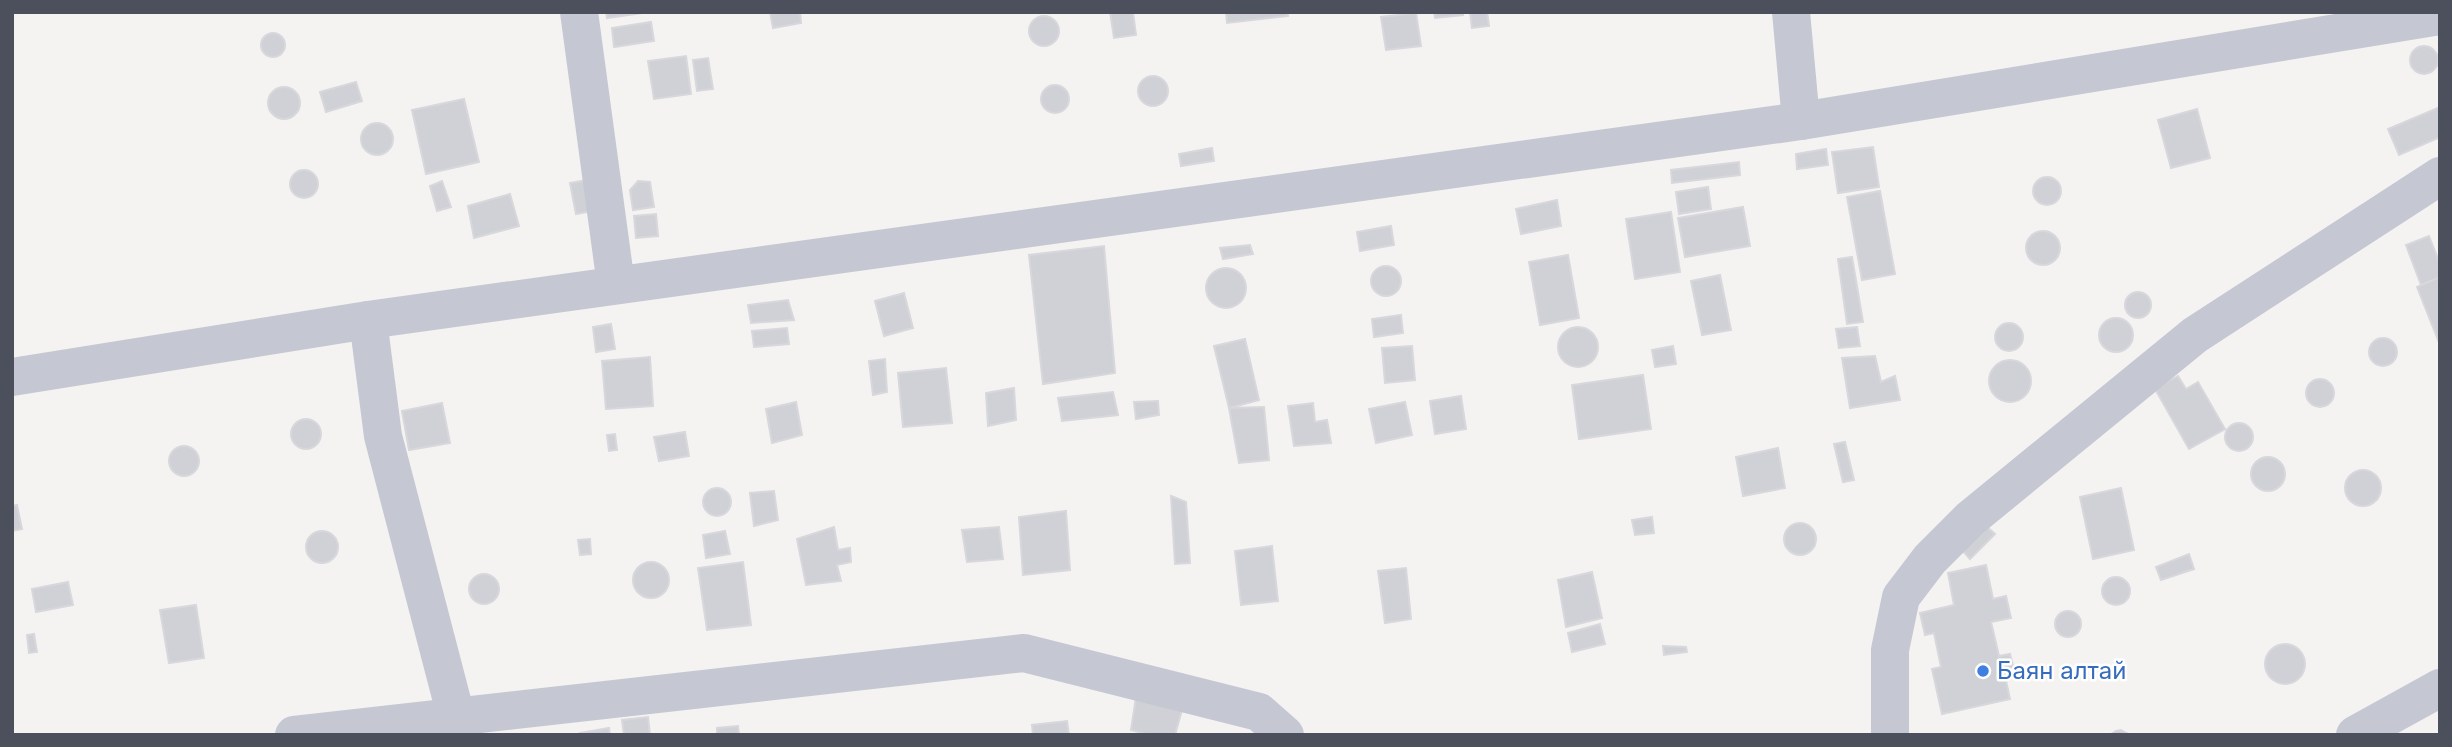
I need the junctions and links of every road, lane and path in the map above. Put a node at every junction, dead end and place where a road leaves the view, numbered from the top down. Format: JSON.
{"nodes":[{"id":1,"x":579,"y":12,"type":"edge"},
{"id":2,"x":1791,"y":12,"type":"edge"},
{"id":3,"x":2440,"y":16,"type":"edge"},
{"id":4,"x":1801,"y":121,"type":"junction"},
{"id":5,"x":2440,"y":176,"type":"edge"},
{"id":6,"x":616,"y":285,"type":"junction"},
{"id":7,"x":368,"y":320,"type":"junction"},
{"id":8,"x":12,"y":377,"type":"edge"},
{"id":9,"x":2440,"y":688,"type":"edge"},
{"id":10,"x":456,"y":716,"type":"junction"},
{"id":11,"x":294,"y":735,"type":"edge"},
{"id":12,"x":1286,"y":735,"type":"edge"},
{"id":13,"x":1890,"y":735,"type":"edge"},
{"id":14,"x":2355,"y":735,"type":"edge"}],
"edges":[{"from":1,"to":6,"type":"street"},
{"from":2,"to":4,"type":"street"},
{"from":3,"to":4,"type":"street"},
{"from":4,"to":6,"type":"street"},
{"from":5,"to":13,"type":"street"},
{"from":6,"to":7,"type":"street"},
{"from":7,"to":8,"type":"street"},
{"from":7,"to":10,"type":"street"},
{"from":9,"to":14,"type":"street"},
{"from":10,"to":11,"type":"street"},
{"from":10,"to":12,"type":"street"}]}
